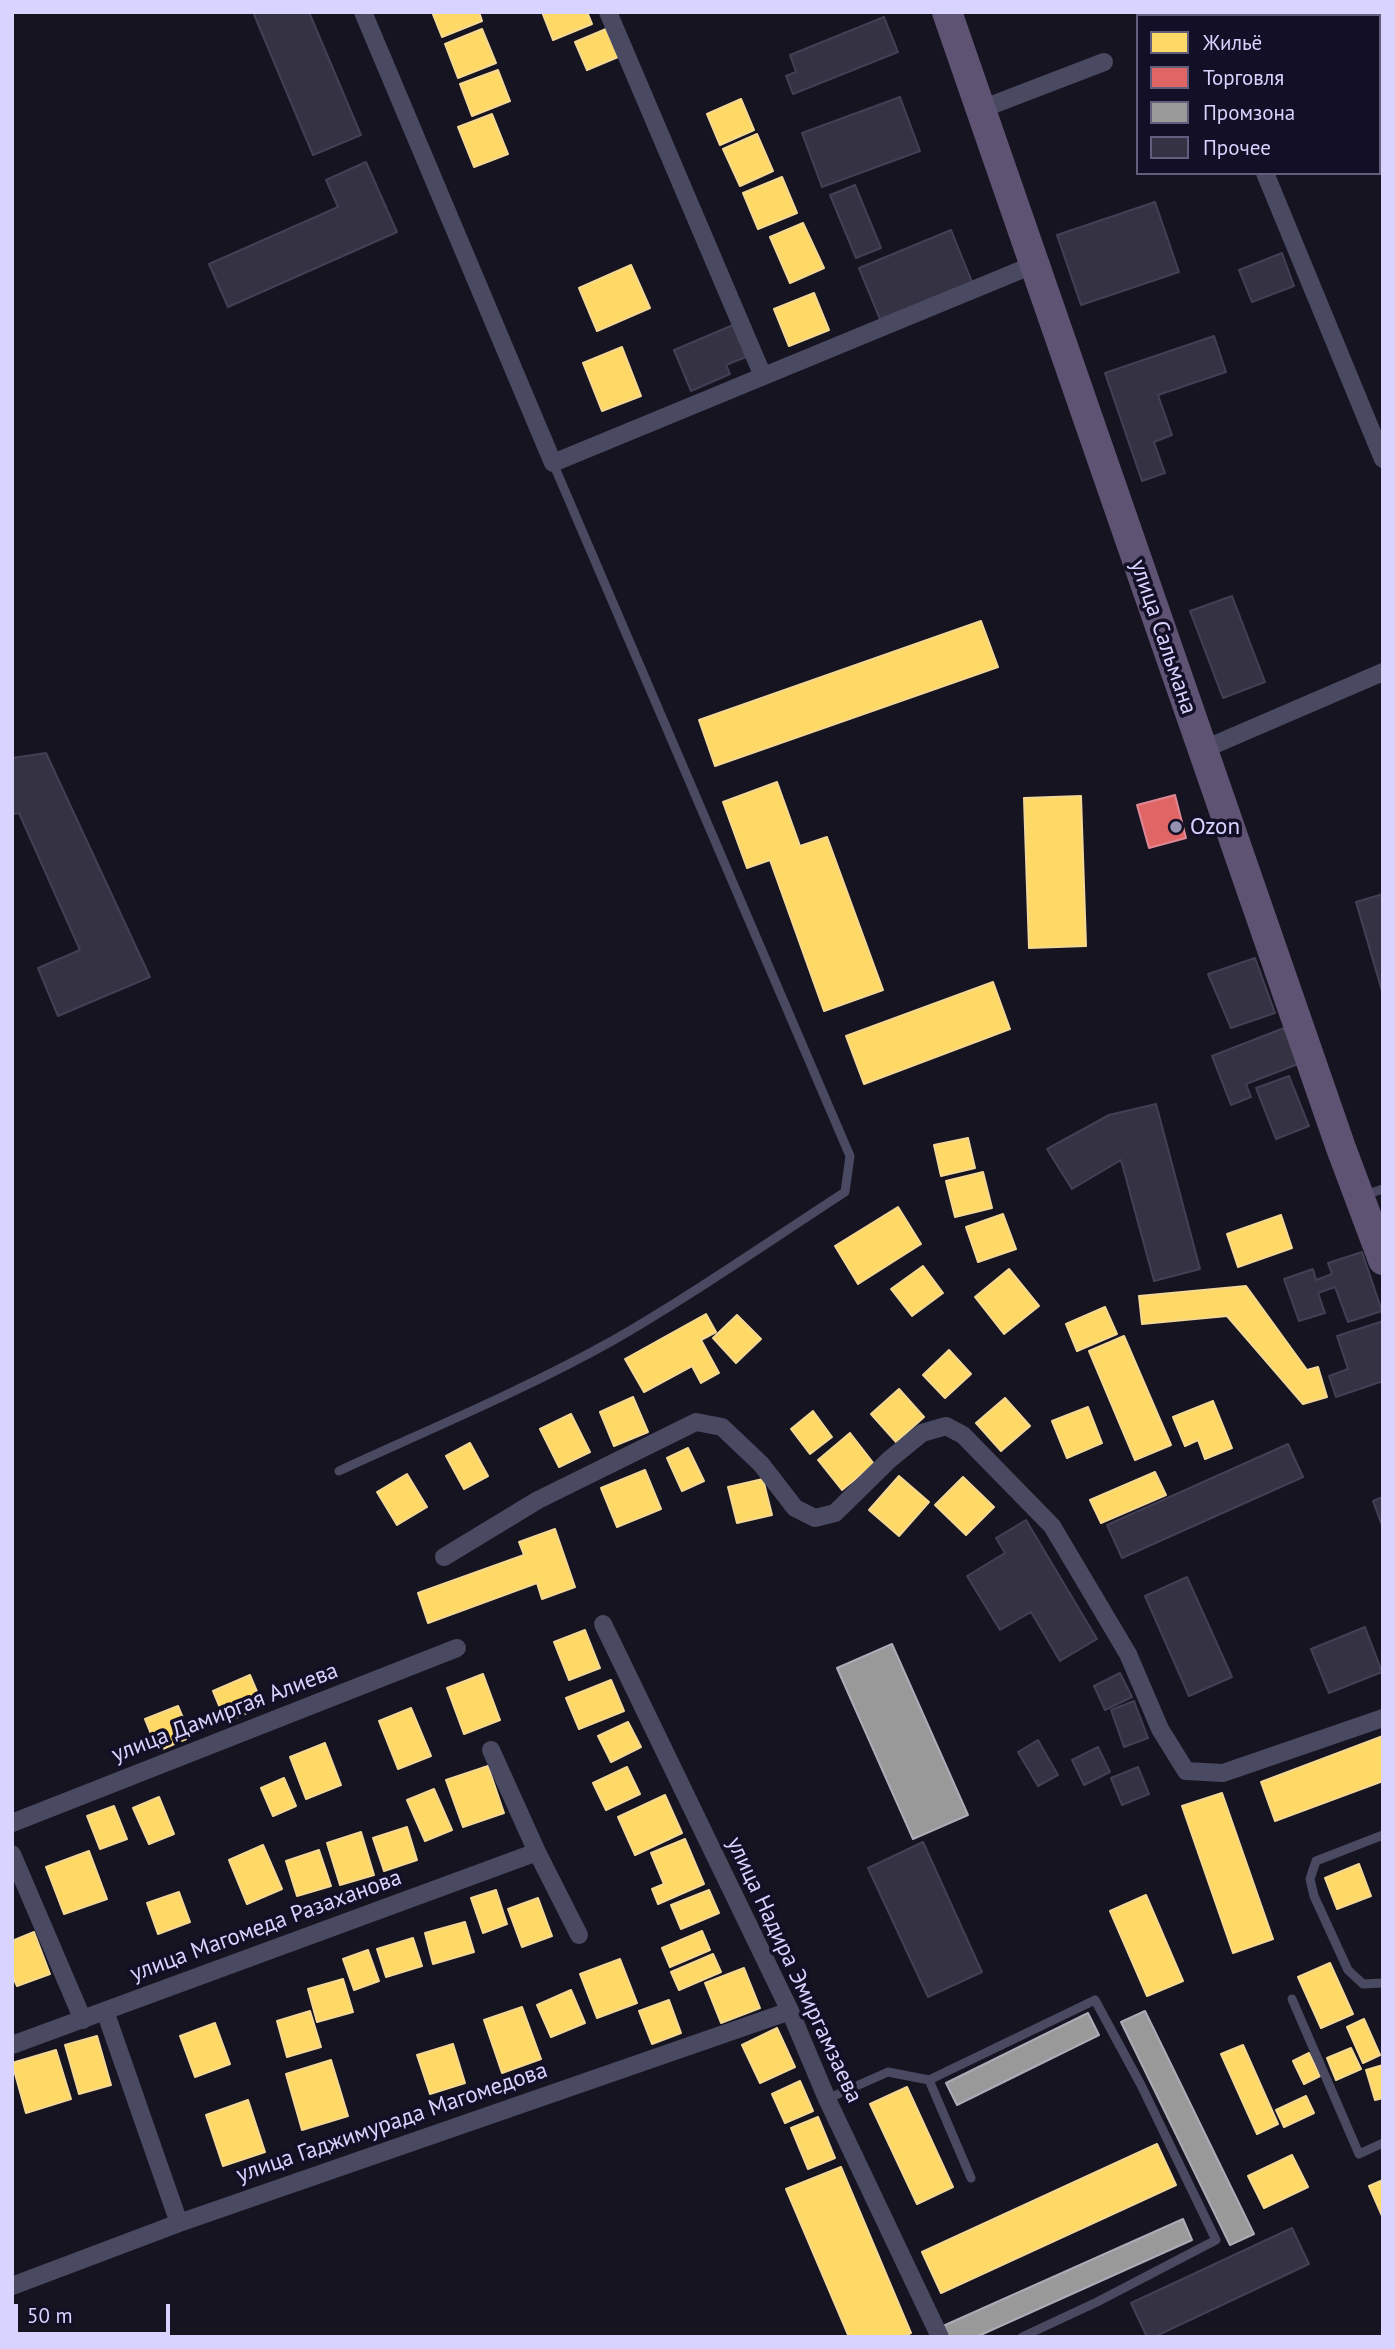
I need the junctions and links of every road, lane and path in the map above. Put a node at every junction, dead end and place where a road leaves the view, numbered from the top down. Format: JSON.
{"nodes":[{"id":1,"x":363,"y":12,"type":"edge"},
{"id":2,"x":608,"y":12,"type":"edge"},
{"id":3,"x":947,"y":12,"type":"edge"},
{"id":4,"x":1104,"y":62,"type":"dead end"},
{"id":5,"x":979,"y":110,"type":"junction"},
{"id":6,"x":1266,"y":175,"type":"edge"},
{"id":7,"x":1033,"y":265,"type":"junction"},
{"id":8,"x":762,"y":376,"type":"junction"},
{"id":9,"x":1383,"y":458,"type":"edge"},
{"id":10,"x":553,"y":463,"type":"junction"},
{"id":11,"x":1383,"y":672,"type":"edge"},
{"id":12,"x":1202,"y":750,"type":"junction"},
{"id":13,"x":1371,"y":1193,"type":"edge"},
{"id":14,"x":1383,"y":1260,"type":"edge"},
{"id":15,"x":339,"y":1471,"type":"dead end"},
{"id":16,"x":444,"y":1557,"type":"dead end"},
{"id":17,"x":603,"y":1624,"type":"dead end"},
{"id":18,"x":457,"y":1648,"type":"dead end"},
{"id":19,"x":1383,"y":1718,"type":"edge"},
{"id":20,"x":491,"y":1750,"type":"dead end"},
{"id":21,"x":12,"y":1823,"type":"edge"},
{"id":22,"x":1383,"y":1835,"type":"edge"},
{"id":23,"x":537,"y":1852,"type":"junction"},
{"id":24,"x":12,"y":1854,"type":"edge"},
{"id":25,"x":579,"y":1935,"type":"dead end"},
{"id":26,"x":1383,"y":1983,"type":"edge"},
{"id":27,"x":1292,"y":1999,"type":"dead end"},
{"id":28,"x":105,"y":2011,"type":"junction"},
{"id":29,"x":790,"y":2011,"type":"junction"},
{"id":30,"x":83,"y":2020,"type":"junction"},
{"id":31,"x":12,"y":2045,"type":"edge"},
{"id":32,"x":929,"y":2080,"type":"junction"},
{"id":33,"x":827,"y":2099,"type":"junction"},
{"id":34,"x":1383,"y":2143,"type":"edge"},
{"id":35,"x":971,"y":2178,"type":"dead end"},
{"id":36,"x":179,"y":2223,"type":"junction"},
{"id":37,"x":12,"y":2286,"type":"edge"},
{"id":38,"x":940,"y":2337,"type":"edge"},
{"id":39,"x":1022,"y":2337,"type":"edge"}],
"edges":[{"from":1,"to":10,"type":"street"},
{"from":2,"to":8,"type":"street"},
{"from":3,"to":5,"type":"main road","name":"улица Сальмана"},
{"from":4,"to":5,"type":"street"},
{"from":5,"to":7,"type":"main road","name":"улица Сальмана"},
{"from":6,"to":9,"type":"street"},
{"from":7,"to":8,"type":"street"},
{"from":7,"to":12,"type":"main road","name":"улица Сальмана"},
{"from":8,"to":10,"type":"street"},
{"from":10,"to":15,"type":"lane"},
{"from":11,"to":12,"type":"street"},
{"from":12,"to":13,"type":"main road","name":"улица Сальмана"},
{"from":13,"to":14,"type":"main road","name":"улица Сальмана"},
{"from":16,"to":19,"type":"street"},
{"from":17,"to":29,"type":"street","name":"улица Надира Эмиргамзаева"},
{"from":18,"to":21,"type":"street","name":"улица Дамиргая Алиева"},
{"from":20,"to":23,"type":"street"},
{"from":22,"to":26,"type":"lane"},
{"from":23,"to":25,"type":"street"},
{"from":23,"to":28,"type":"street","name":"улица Магомеда Разаханова"},
{"from":24,"to":30,"type":"street"},
{"from":27,"to":34,"type":"lane"},
{"from":28,"to":30,"type":"street","name":"улица Магомеда Разаханова"},
{"from":28,"to":36,"type":"street"},
{"from":29,"to":33,"type":"street","name":"улица Надира Эмиргамзаева"},
{"from":29,"to":36,"type":"street","name":"улица Гаджимурада Магомедова"},
{"from":30,"to":31,"type":"street","name":"улица Магомеда Разаханова"},
{"from":32,"to":33,"type":"lane"},
{"from":32,"to":35,"type":"lane"},
{"from":32,"to":39,"type":"lane"},
{"from":33,"to":38,"type":"street","name":"улица Надира Эмиргамзаева"},
{"from":36,"to":37,"type":"street","name":"улица Гаджимурада Магомедова"}]}
